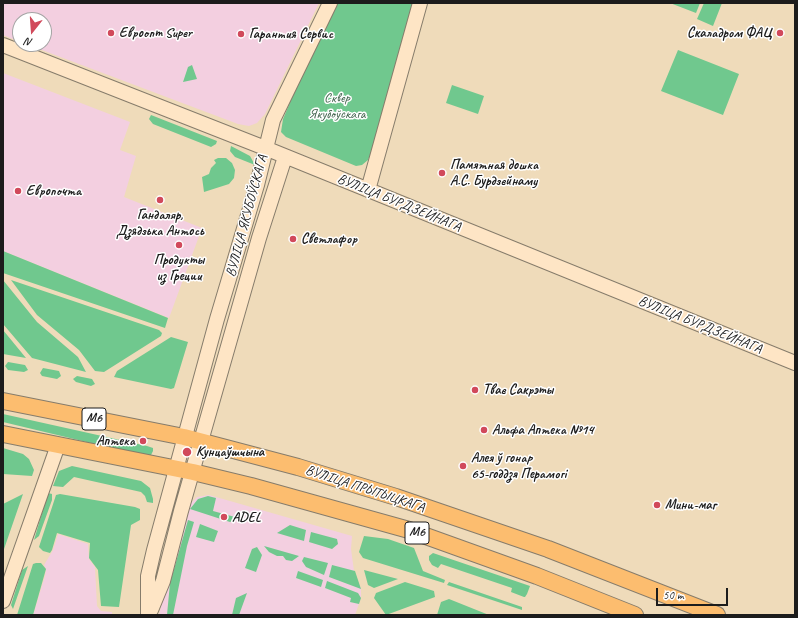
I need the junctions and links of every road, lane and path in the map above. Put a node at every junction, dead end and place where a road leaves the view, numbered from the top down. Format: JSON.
{"nodes":[{"id":1,"x":330,"y":3,"type":"edge"},
{"id":2,"x":420,"y":3,"type":"edge"},
{"id":3,"x":3,"y":45,"type":"edge"},
{"id":4,"x":265,"y":148,"type":"junction"},
{"id":5,"x":285,"y":157,"type":"junction"},
{"id":6,"x":368,"y":190,"type":"junction"},
{"id":7,"x":795,"y":363,"type":"edge"},
{"id":8,"x":3,"y":401,"type":"edge"},
{"id":9,"x":3,"y":434,"type":"edge"},
{"id":10,"x":184,"y":437,"type":"junction"},
{"id":11,"x":201,"y":441,"type":"junction"},
{"id":12,"x":58,"y":445,"type":"junction"},
{"id":13,"x":175,"y":468,"type":"junction"},
{"id":14,"x":193,"y":472,"type":"junction"},
{"id":15,"x":3,"y":601,"type":"edge"},
{"id":16,"x":148,"y":615,"type":"edge"},
{"id":17,"x":635,"y":615,"type":"edge"},
{"id":18,"x":716,"y":615,"type":"edge"}],
"edges":[{"from":1,"to":4,"type":"main road","name":"ВУЛІЦА ЯКУБОЎСКАГА"},
{"from":2,"to":6,"type":"main road"},
{"from":3,"to":4,"type":"main road","name":"ВУЛІЦА БУРДЗЕЙНАГА"},
{"from":4,"to":5,"type":"main road","name":"ВУЛІЦА БУРДЗЕЙНАГА"},
{"from":4,"to":10,"type":"main road","name":"ВУЛІЦА ЯКУБОЎСКАГА"},
{"from":5,"to":6,"type":"main road","name":"ВУЛІЦА БУРДЗЕЙНАГА"},
{"from":5,"to":11,"type":"main road","name":"ВУЛІЦА ЯКУБОЎСКАГА"},
{"from":6,"to":7,"type":"main road","name":"ВУЛІЦА БУРДЗЕЙНАГА"},
{"from":8,"to":10,"type":"main road","name":"ВУЛІЦА ПРЫТЫЦКАГА","number":"М6"},
{"from":9,"to":12,"type":"main road","name":"ВУЛІЦА ПРЫТЫЦКАГА","number":"М6"},
{"from":10,"to":11,"type":"main road","name":"ВУЛІЦА ПРЫТЫЦКАГА","number":"М6"},
{"from":10,"to":13,"type":"main road","name":"ВУЛІЦА ЯКУБОЎСКАГА"},
{"from":11,"to":14,"type":"main road","name":"ВУЛІЦА ЯКУБОЎСКАГА"},
{"from":11,"to":18,"type":"main road","name":"ВУЛІЦА ПРЫТЫЦКАГА","number":"М6"},
{"from":12,"to":13,"type":"main road","name":"ВУЛІЦА ПРЫТЫЦКАГА","number":"М6"},
{"from":12,"to":15,"type":"main road"},
{"from":13,"to":14,"type":"main road","name":"ВУЛІЦА ПРЫТЫЦКАГА","number":"М6"},
{"from":13,"to":16,"type":"main road","name":"ВУЛІЦА ЯКУБОЎСКАГА"},
{"from":14,"to":16,"type":"main road","name":"ВУЛІЦА ЯКУБОЎСКАГА"},
{"from":14,"to":17,"type":"main road","name":"ВУЛІЦА ПРЫТЫЦКАГА","number":"М6"}]}
